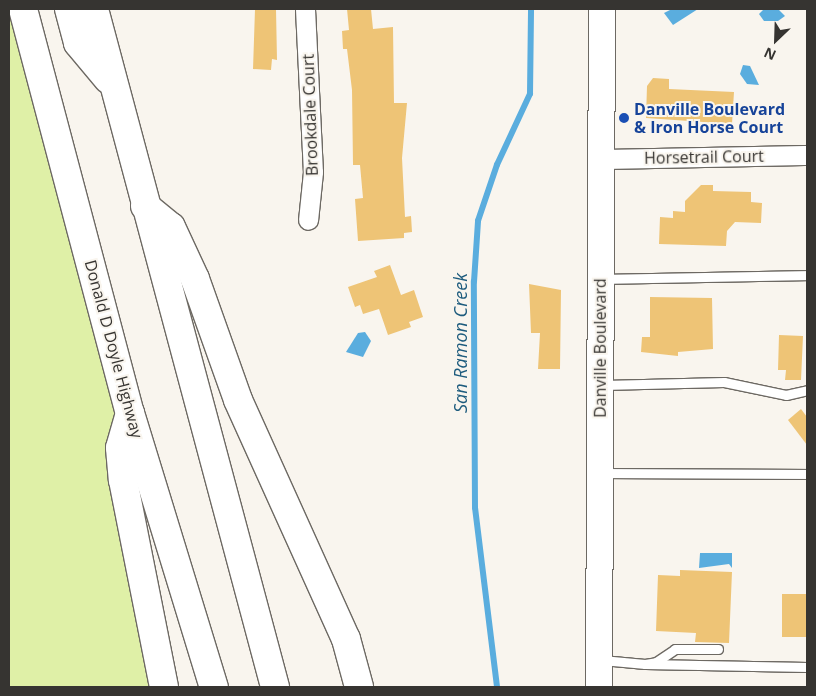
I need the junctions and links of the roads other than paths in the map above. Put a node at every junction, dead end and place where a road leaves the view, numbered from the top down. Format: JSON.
{"nodes":[{"id":1,"x":22,"y":9,"type":"edge"},
{"id":2,"x":69,"y":9,"type":"edge"},
{"id":3,"x":94,"y":9,"type":"edge"},
{"id":4,"x":305,"y":9,"type":"edge"},
{"id":5,"x":602,"y":9,"type":"edge"},
{"id":6,"x":114,"y":86,"type":"junction"},
{"id":7,"x":807,"y":155,"type":"edge"},
{"id":8,"x":601,"y":159,"type":"junction"},
{"id":9,"x":145,"y":206,"type":"junction"},
{"id":10,"x":308,"y":220,"type":"dead end"},
{"id":11,"x":807,"y":275,"type":"edge"},
{"id":12,"x":600,"y":279,"type":"junction"},
{"id":13,"x":600,"y":385,"type":"junction"},
{"id":14,"x":807,"y":390,"type":"edge"},
{"id":15,"x":130,"y":413,"type":"junction"},
{"id":16,"x":600,"y":473,"type":"junction"},
{"id":17,"x":807,"y":474,"type":"edge"},
{"id":18,"x":718,"y":650,"type":"dead end"},
{"id":19,"x":599,"y":660,"type":"junction"},
{"id":20,"x":645,"y":664,"type":"junction"},
{"id":21,"x":807,"y":667,"type":"edge"},
{"id":22,"x":164,"y":687,"type":"edge"},
{"id":23,"x":214,"y":687,"type":"edge"},
{"id":24,"x":276,"y":687,"type":"edge"},
{"id":25,"x":359,"y":687,"type":"edge"},
{"id":26,"x":599,"y":687,"type":"edge"}],
"edges":[{"from":1,"to":15,"type":"highway","name":"Donald D Doyle Highway"},
{"from":2,"to":6,"type":"highway"},
{"from":3,"to":6,"type":"highway"},
{"from":4,"to":10,"type":"street","name":"Brookdale Court"},
{"from":5,"to":8,"type":"main road","name":"Danville Boulevard"},
{"from":6,"to":9,"type":"highway"},
{"from":7,"to":8,"type":"street","name":"Horsetrail Court"},
{"from":8,"to":12,"type":"main road","name":"Danville Boulevard"},
{"from":9,"to":24,"type":"highway"},
{"from":9,"to":25,"type":"highway"},
{"from":11,"to":12,"type":"lane"},
{"from":12,"to":13,"type":"main road","name":"Danville Boulevard"},
{"from":13,"to":14,"type":"lane"},
{"from":13,"to":16,"type":"main road","name":"Danville Boulevard"},
{"from":15,"to":22,"type":"highway"},
{"from":15,"to":23,"type":"highway","name":"Donald D Doyle Highway"},
{"from":16,"to":17,"type":"lane"},
{"from":16,"to":19,"type":"main road","name":"Danville Boulevard"},
{"from":18,"to":20,"type":"lane"},
{"from":19,"to":20,"type":"lane"},
{"from":19,"to":26,"type":"main road","name":"Danville Boulevard"},
{"from":20,"to":21,"type":"lane"}]}
